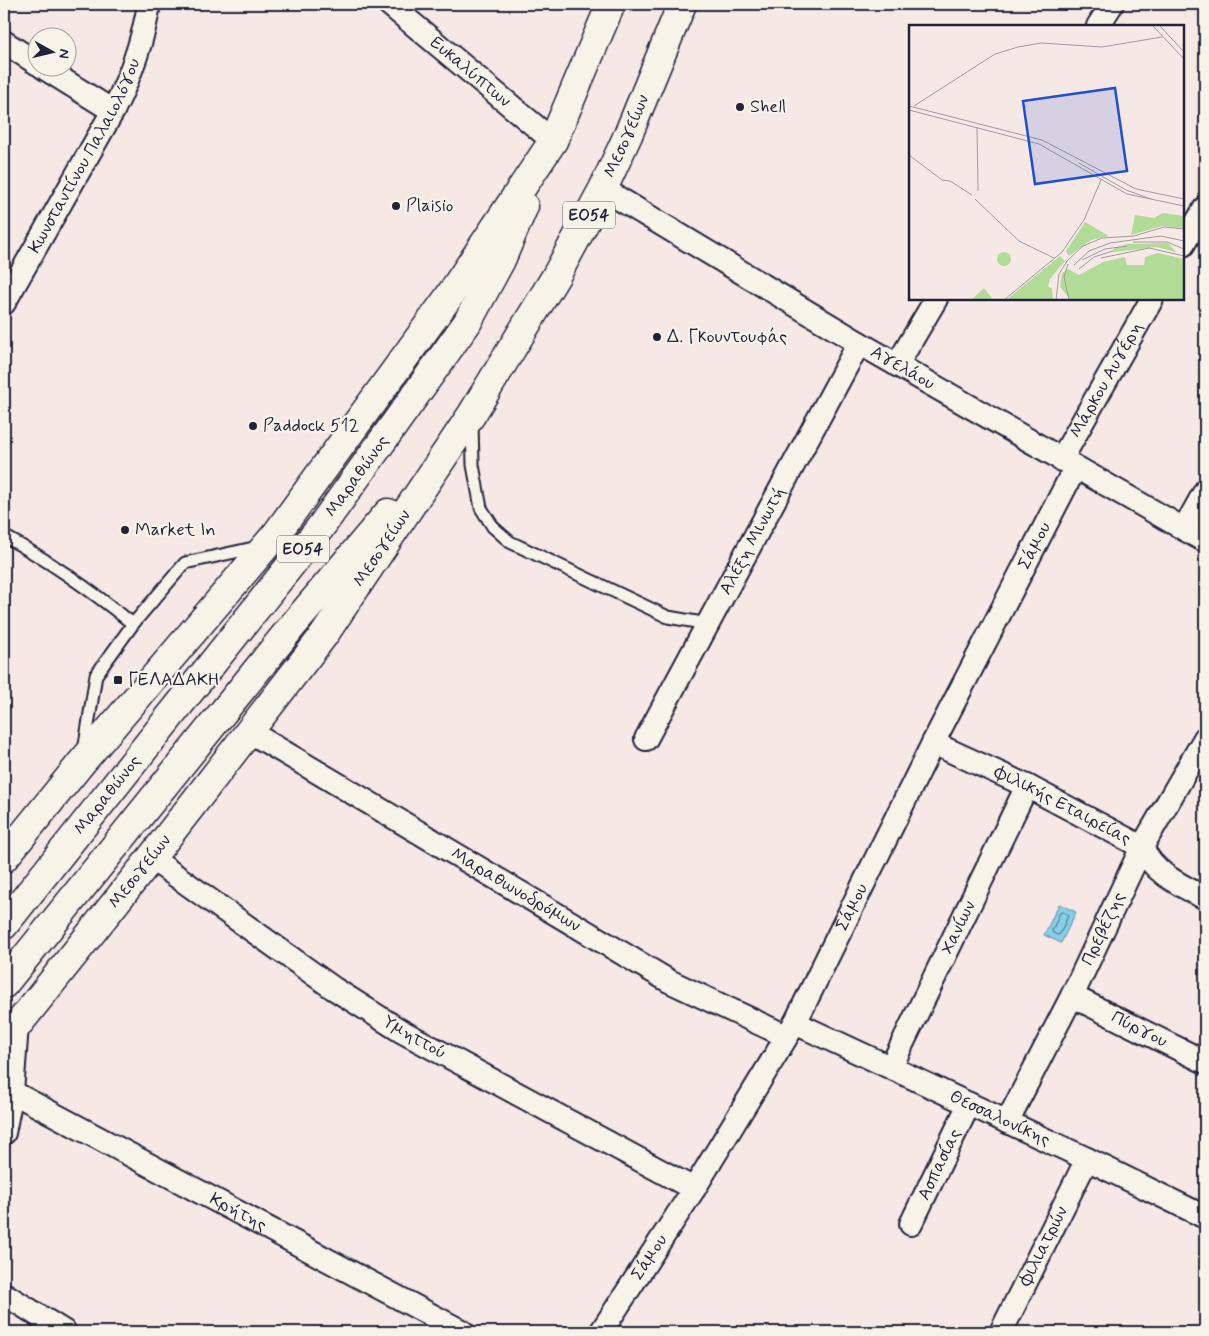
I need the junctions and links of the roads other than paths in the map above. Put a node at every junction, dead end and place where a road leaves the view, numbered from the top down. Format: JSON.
{"nodes":[{"id":1,"x":149,"y":4,"type":"edge"},
{"id":2,"x":389,"y":4,"type":"edge"},
{"id":3,"x":611,"y":4,"type":"edge"},
{"id":4,"x":682,"y":4,"type":"edge"},
{"id":5,"x":1112,"y":4,"type":"edge"},
{"id":6,"x":1099,"y":25,"type":"edge"},
{"id":7,"x":4,"y":42,"type":"edge"},
{"id":8,"x":28,"y":58,"type":"edge"},
{"id":9,"x":60,"y":78,"type":"edge"},
{"id":10,"x":113,"y":111,"type":"junction"},
{"id":11,"x":553,"y":141,"type":"junction"},
{"id":12,"x":603,"y":188,"type":"junction"},
{"id":13,"x":1205,"y":208,"type":"edge"},
{"id":14,"x":1184,"y":243,"type":"edge"},
{"id":15,"x":935,"y":300,"type":"edge"},
{"id":16,"x":1151,"y":300,"type":"edge"},
{"id":17,"x":4,"y":303,"type":"edge"},
{"id":18,"x":859,"y":343,"type":"junction"},
{"id":19,"x":897,"y":365,"type":"junction"},
{"id":20,"x":472,"y":414,"type":"junction"},
{"id":21,"x":1068,"y":464,"type":"junction"},
{"id":22,"x":1205,"y":491,"type":"edge"},
{"id":23,"x":1184,"y":530,"type":"junction"},
{"id":24,"x":4,"y":536,"type":"edge"},
{"id":25,"x":1205,"y":541,"type":"edge"},
{"id":26,"x":267,"y":545,"type":"junction"},
{"id":27,"x":133,"y":624,"type":"junction"},
{"id":28,"x":708,"y":624,"type":"junction"},
{"id":29,"x":250,"y":732,"type":"junction"},
{"id":30,"x":1205,"y":738,"type":"edge"},
{"id":31,"x":646,"y":739,"type":"dead end"},
{"id":32,"x":933,"y":743,"type":"junction"},
{"id":33,"x":82,"y":762,"type":"junction"},
{"id":34,"x":1027,"y":786,"type":"junction"},
{"id":35,"x":1142,"y":847,"type":"junction"},
{"id":36,"x":4,"y":858,"type":"edge"},
{"id":37,"x":151,"y":858,"type":"junction"},
{"id":38,"x":1205,"y":898,"type":"edge"},
{"id":39,"x":4,"y":925,"type":"edge"},
{"id":40,"x":4,"y":984,"type":"edge"},
{"id":41,"x":1072,"y":996,"type":"junction"},
{"id":42,"x":790,"y":1029,"type":"junction"},
{"id":43,"x":10,"y":1034,"type":"edge"},
{"id":44,"x":1205,"y":1062,"type":"edge"},
{"id":45,"x":891,"y":1067,"type":"junction"},
{"id":46,"x":12,"y":1092,"type":"junction"},
{"id":47,"x":969,"y":1104,"type":"junction"},
{"id":48,"x":1007,"y":1122,"type":"junction"},
{"id":49,"x":4,"y":1133,"type":"edge"},
{"id":50,"x":1087,"y":1159,"type":"junction"},
{"id":51,"x":694,"y":1188,"type":"junction"},
{"id":52,"x":1205,"y":1217,"type":"edge"},
{"id":53,"x":911,"y":1224,"type":"dead end"},
{"id":54,"x":4,"y":1294,"type":"edge"},
{"id":55,"x":425,"y":1324,"type":"edge"},
{"id":56,"x":64,"y":1332,"type":"edge"},
{"id":57,"x":463,"y":1332,"type":"edge"},
{"id":58,"x":601,"y":1332,"type":"edge"},
{"id":59,"x":1000,"y":1332,"type":"edge"}],
"edges":[{"from":1,"to":10,"type":"street","name":"Κωνσταντίνου Παλαιολόγου"},
{"from":2,"to":11,"type":"street","name":"Ευκαλύπτων"},
{"from":3,"to":11,"type":"main road","number":"ΕΟ54"},
{"from":4,"to":12,"type":"main road","name":"Μεσογείων","number":"ΕΟ54"},
{"from":5,"to":6,"type":"street"},
{"from":7,"to":8,"type":"street"},
{"from":9,"to":10,"type":"street"},
{"from":10,"to":17,"type":"street","name":"Κωνσταντίνου Παλαιολόγου"},
{"from":11,"to":26,"type":"main road","number":"ΕΟ54"},
{"from":11,"to":39,"type":"main road","name":"Μαραθώνος","number":"ΕΟ54"},
{"from":12,"to":18,"type":"street","name":"Αγελάου"},
{"from":12,"to":20,"type":"main road","name":"Μεσογείων","number":"ΕΟ54"},
{"from":13,"to":14,"type":"street"},
{"from":15,"to":19,"type":"street"},
{"from":16,"to":21,"type":"street","name":"Μάρκου Αυγέρη"},
{"from":18,"to":19,"type":"street","name":"Αγελάου"},
{"from":18,"to":28,"type":"street","name":"Αλέξη Μινωτή"},
{"from":19,"to":21,"type":"street","name":"Αγελάου"},
{"from":20,"to":28,"type":"lane"},
{"from":20,"to":29,"type":"main road","name":"Μεσογείων","number":"ΕΟ54"},
{"from":20,"to":40,"type":"main road","name":"Μαραθώνος","number":"ΕΟ54"},
{"from":21,"to":23,"type":"street","name":"Αγελάου"},
{"from":21,"to":32,"type":"street","name":"Σάμου"},
{"from":22,"to":23,"type":"street"},
{"from":23,"to":25,"type":"street","name":"Αγελάου"},
{"from":24,"to":27,"type":"lane"},
{"from":26,"to":27,"type":"lane"},
{"from":26,"to":33,"type":"main road","number":"ΕΟ54"},
{"from":27,"to":33,"type":"lane"},
{"from":28,"to":31,"type":"street","name":"Αλέξη Μινωτή"},
{"from":29,"to":37,"type":"main road","name":"Μεσογείων","number":"ΕΟ54"},
{"from":29,"to":42,"type":"street","name":"Μαραθωνοδρόμων"},
{"from":30,"to":35,"type":"street","name":"Πρεβέζης"},
{"from":32,"to":34,"type":"street","name":"Φιλικής Εταιρείας"},
{"from":32,"to":42,"type":"street","name":"Σάμου"},
{"from":33,"to":36,"type":"main road","number":"ΕΟ54"},
{"from":34,"to":35,"type":"street","name":"Φιλικής Εταιρείας"},
{"from":34,"to":45,"type":"street","name":"Χανίων"},
{"from":35,"to":38,"type":"street","name":"Φιλικής Εταιρείας"},
{"from":35,"to":41,"type":"street","name":"Πρεβέζης"},
{"from":37,"to":43,"type":"main road","name":"Μεσογείων","number":"ΕΟ54"},
{"from":37,"to":51,"type":"street","name":"Υμηττού"},
{"from":41,"to":44,"type":"street","name":"Πύργου"},
{"from":41,"to":48,"type":"street","name":"Πρεβέζης"},
{"from":42,"to":45,"type":"street","name":"Θεσσαλονίκης"},
{"from":42,"to":51,"type":"street","name":"Σάμου"},
{"from":43,"to":46,"type":"street"},
{"from":45,"to":47,"type":"street","name":"Θεσσαλονίκης"},
{"from":46,"to":49,"type":"street"},
{"from":46,"to":55,"type":"street","name":"Κρήτης"},
{"from":47,"to":48,"type":"street","name":"Θεσσαλονίκης"},
{"from":47,"to":53,"type":"street","name":"Ασπασίας"},
{"from":48,"to":50,"type":"street","name":"Θεσσαλονίκης"},
{"from":50,"to":52,"type":"street","name":"Θεσσαλονίκης"},
{"from":50,"to":59,"type":"street","name":"Φιλιατρών"},
{"from":51,"to":58,"type":"street","name":"Σάμου"},
{"from":54,"to":56,"type":"street"},
{"from":55,"to":57,"type":"street","name":"Κρήτης"}]}
